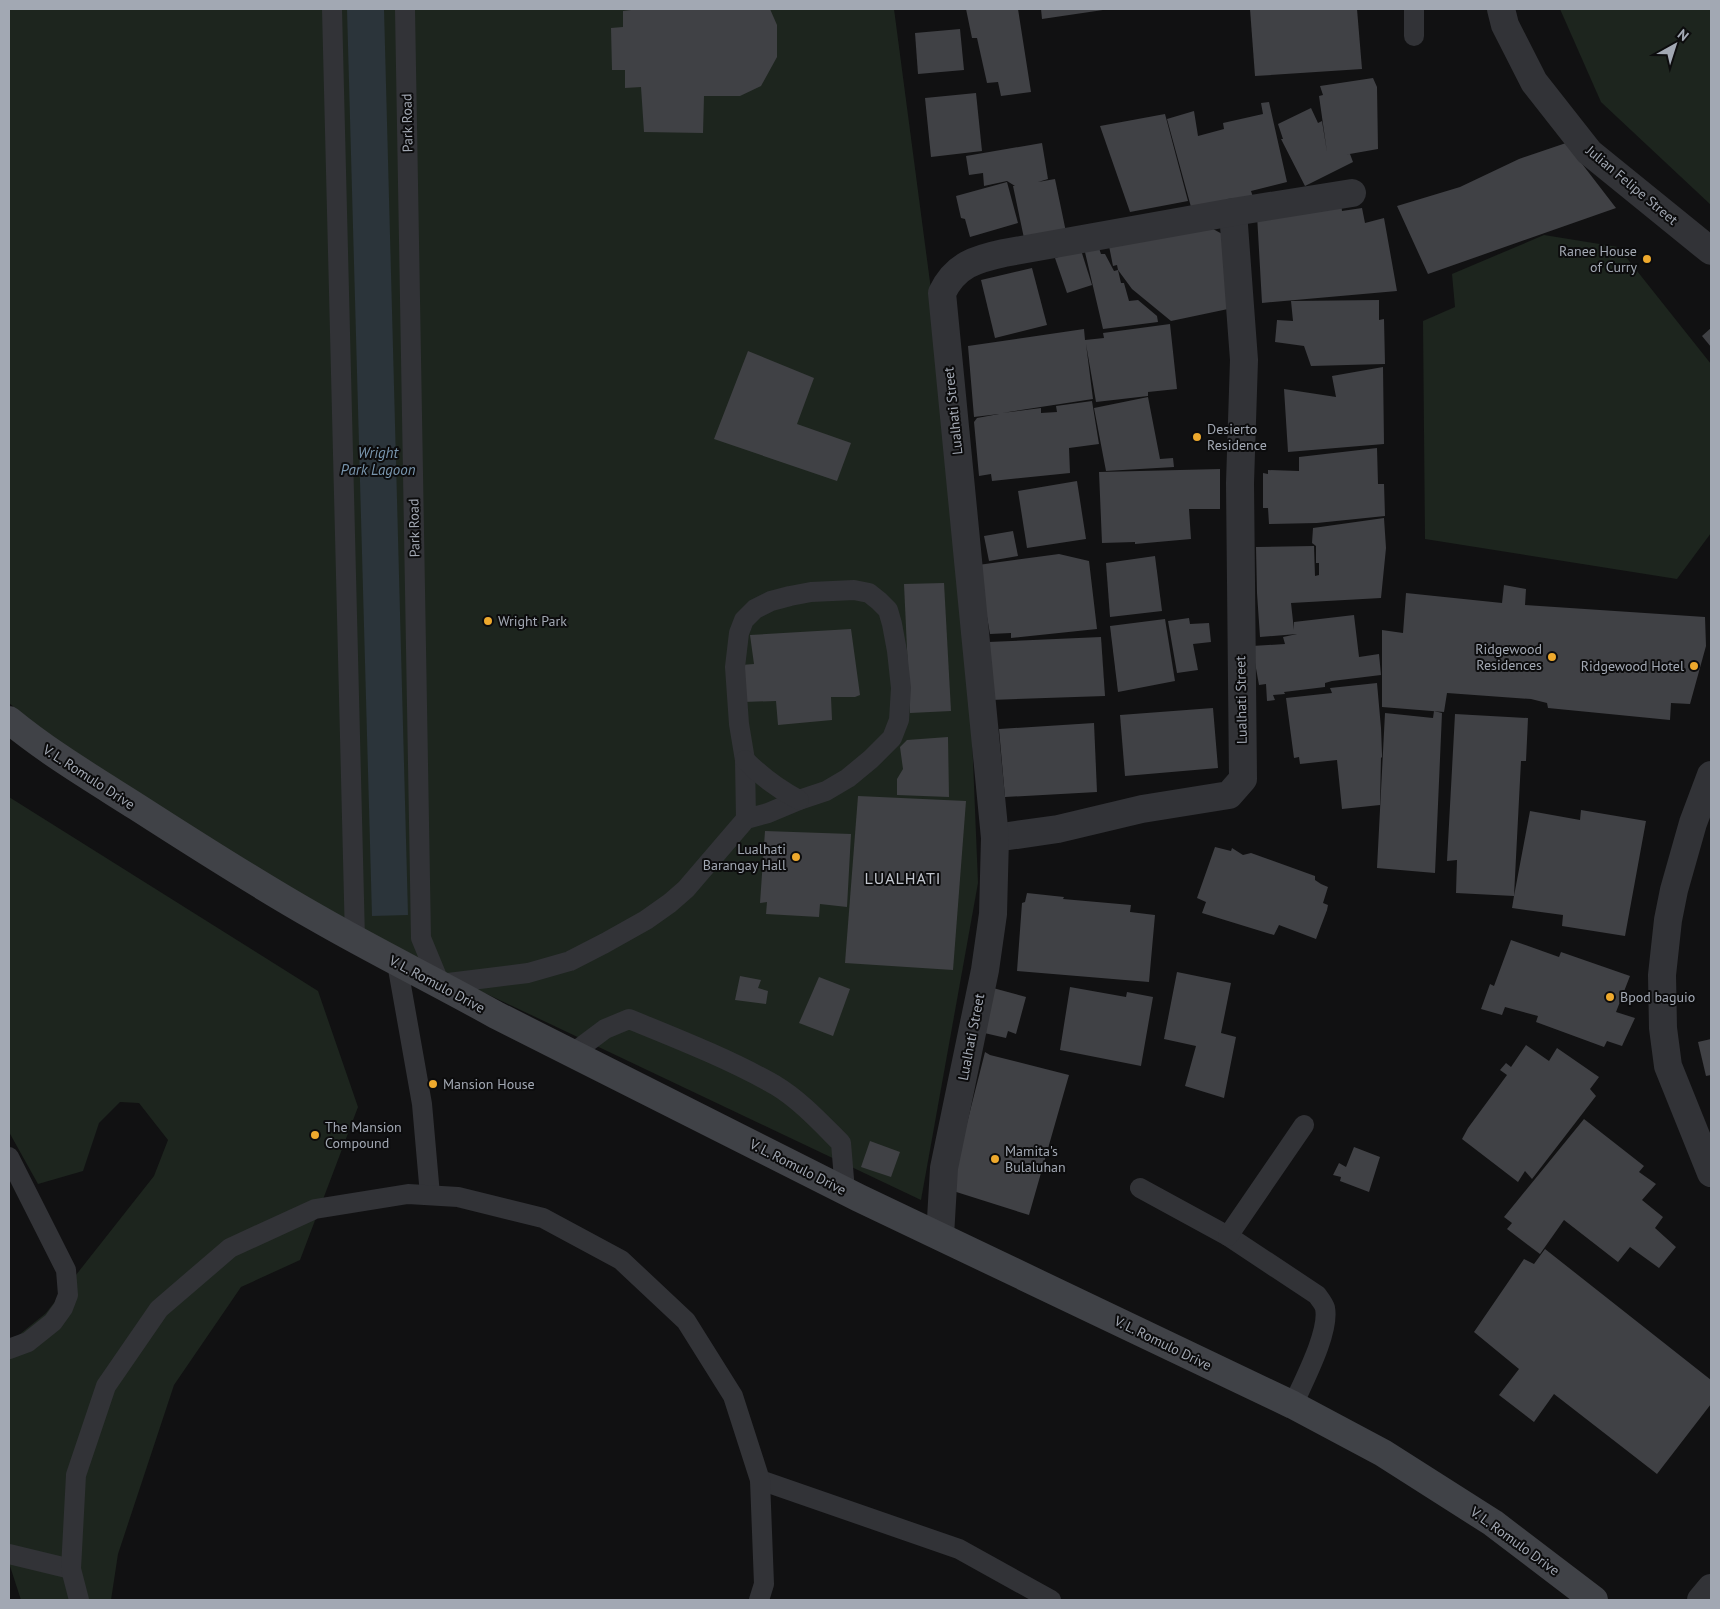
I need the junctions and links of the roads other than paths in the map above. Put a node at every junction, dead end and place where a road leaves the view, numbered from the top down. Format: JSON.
{"nodes":[{"id":1,"x":332,"y":9,"type":"edge"},
{"id":2,"x":404,"y":9,"type":"edge"},
{"id":3,"x":1414,"y":9,"type":"edge"},
{"id":4,"x":1501,"y":9,"type":"edge"},
{"id":5,"x":1414,"y":36,"type":"dead end"},
{"id":6,"x":1352,"y":193,"type":"dead end"},
{"id":7,"x":1233,"y":212,"type":"junction"},
{"id":8,"x":1711,"y":251,"type":"edge"},
{"id":9,"x":9,"y":720,"type":"edge"},
{"id":10,"x":745,"y":760,"type":"junction"},
{"id":11,"x":1711,"y":776,"type":"edge"},
{"id":12,"x":799,"y":800,"type":"junction"},
{"id":13,"x":746,"y":820,"type":"junction"},
{"id":14,"x":995,"y":838,"type":"junction"},
{"id":15,"x":355,"y":939,"type":"junction"},
{"id":16,"x":397,"y":963,"type":"junction"},
{"id":17,"x":440,"y":984,"type":"junction"},
{"id":18,"x":573,"y":1053,"type":"junction"},
{"id":19,"x":1304,"y":1125,"type":"dead end"},
{"id":20,"x":9,"y":1157,"type":"edge"},
{"id":21,"x":1711,"y":1173,"type":"edge"},
{"id":22,"x":1140,"y":1188,"type":"dead end"},
{"id":23,"x":845,"y":1191,"type":"junction"},
{"id":24,"x":430,"y":1195,"type":"junction"},
{"id":25,"x":940,"y":1236,"type":"junction"},
{"id":26,"x":1228,"y":1236,"type":"junction"},
{"id":27,"x":9,"y":1349,"type":"edge"},
{"id":28,"x":1293,"y":1405,"type":"junction"},
{"id":29,"x":760,"y":1480,"type":"junction"},
{"id":30,"x":9,"y":1554,"type":"edge"},
{"id":31,"x":71,"y":1569,"type":"junction"},
{"id":32,"x":1711,"y":1588,"type":"edge"},
{"id":33,"x":79,"y":1600,"type":"edge"},
{"id":34,"x":759,"y":1600,"type":"edge"},
{"id":35,"x":1051,"y":1600,"type":"edge"},
{"id":36,"x":1594,"y":1600,"type":"edge"},
{"id":37,"x":1702,"y":1600,"type":"edge"}],
"edges":[{"from":1,"to":15,"type":"lane"},
{"from":2,"to":17,"type":"lane","name":"Park Road"},
{"from":3,"to":5,"type":"lane"},
{"from":4,"to":8,"type":"street","name":"Julian Felipe Street"},
{"from":6,"to":7,"type":"street","name":"Lualhati Street"},
{"from":7,"to":14,"type":"street","name":"Lualhati Street"},
{"from":7,"to":14,"type":"street","name":"Lualhati Street"},
{"from":9,"to":15,"type":"main road","name":"V. L. Romulo Drive"},
{"from":10,"to":12,"type":"lane"},
{"from":10,"to":12,"type":"lane"},
{"from":10,"to":13,"type":"lane"},
{"from":11,"to":21,"type":"street"},
{"from":12,"to":13,"type":"lane"},
{"from":13,"to":17,"type":"lane"},
{"from":14,"to":25,"type":"street","name":"Lualhati Street"},
{"from":15,"to":16,"type":"main road","name":"V. L. Romulo Drive"},
{"from":16,"to":17,"type":"main road","name":"V. L. Romulo Drive"},
{"from":16,"to":24,"type":"lane"},
{"from":17,"to":18,"type":"main road","name":"V. L. Romulo Drive"},
{"from":18,"to":23,"type":"main road","name":"V. L. Romulo Drive"},
{"from":18,"to":23,"type":"lane"},
{"from":19,"to":26,"type":"lane"},
{"from":20,"to":27,"type":"lane"},
{"from":22,"to":26,"type":"lane"},
{"from":23,"to":25,"type":"main road","name":"V. L. Romulo Drive"},
{"from":24,"to":29,"type":"lane"},
{"from":24,"to":31,"type":"lane"},
{"from":25,"to":28,"type":"main road","name":"V. L. Romulo Drive"},
{"from":26,"to":28,"type":"lane"},
{"from":28,"to":36,"type":"main road","name":"V. L. Romulo Drive"},
{"from":29,"to":34,"type":"lane"},
{"from":29,"to":35,"type":"lane"},
{"from":30,"to":31,"type":"lane"},
{"from":31,"to":33,"type":"lane"},
{"from":32,"to":37,"type":"street"}]}
